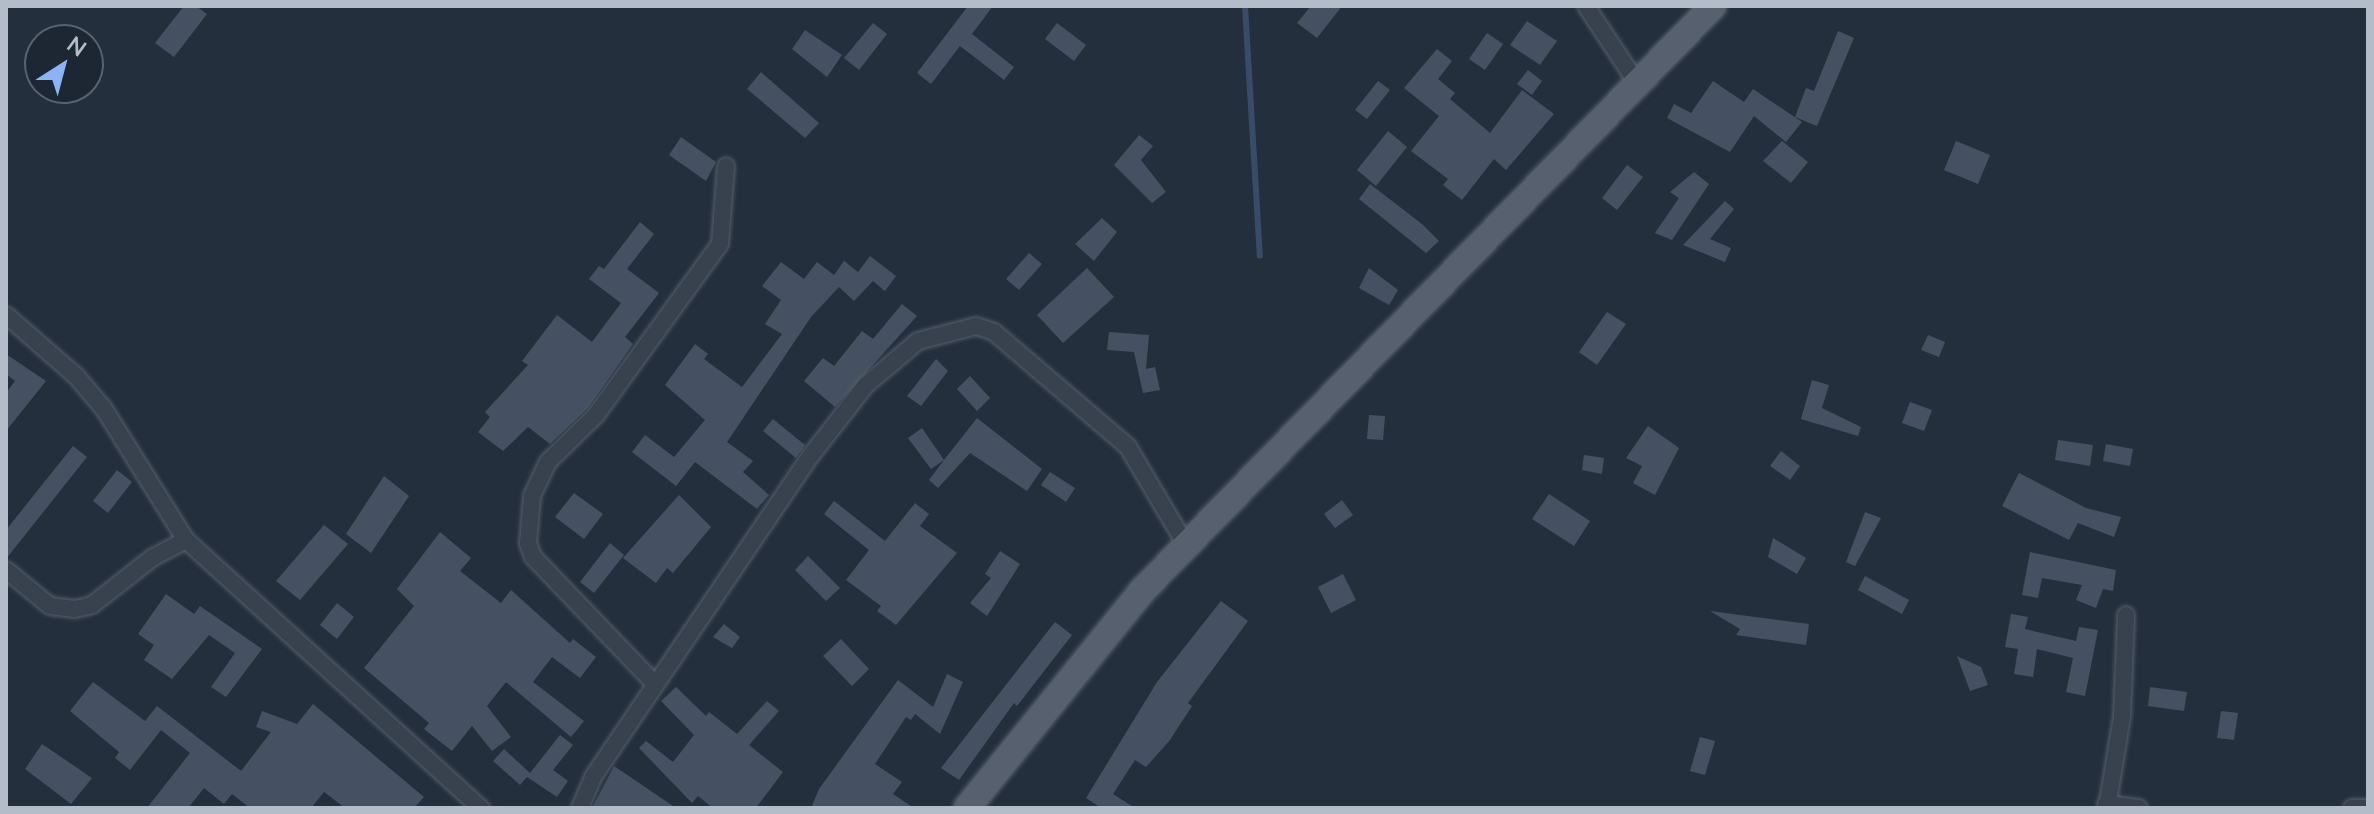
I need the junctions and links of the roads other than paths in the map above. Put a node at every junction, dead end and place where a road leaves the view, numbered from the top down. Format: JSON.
{"nodes":[{"id":1,"x":1575,"y":6,"type":"edge"},
{"id":2,"x":1713,"y":6,"type":"edge"},
{"id":3,"x":1587,"y":12,"type":"edge"},
{"id":4,"x":1637,"y":83,"type":"junction"},
{"id":5,"x":726,"y":166,"type":"dead end"},
{"id":6,"x":6,"y":315,"type":"edge"},
{"id":7,"x":186,"y":540,"type":"junction"},
{"id":8,"x":1186,"y":545,"type":"junction"},
{"id":9,"x":6,"y":570,"type":"edge"},
{"id":10,"x":2126,"y":615,"type":"dead end"},
{"id":11,"x":655,"y":684,"type":"junction"},
{"id":12,"x":2106,"y":806,"type":"edge"},
{"id":13,"x":481,"y":808,"type":"edge"},
{"id":14,"x":580,"y":808,"type":"edge"},
{"id":15,"x":967,"y":808,"type":"edge"},
{"id":16,"x":2139,"y":808,"type":"edge"},
{"id":17,"x":2352,"y":808,"type":"edge"},
{"id":18,"x":2368,"y":808,"type":"edge"}],
"edges":[{"from":1,"to":3,"type":"street"},
{"from":2,"to":4,"type":"main road"},
{"from":3,"to":4,"type":"street"},
{"from":4,"to":8,"type":"main road"},
{"from":5,"to":11,"type":"street"},
{"from":6,"to":7,"type":"street"},
{"from":7,"to":9,"type":"street"},
{"from":7,"to":13,"type":"street"},
{"from":8,"to":11,"type":"street"},
{"from":8,"to":15,"type":"main road"},
{"from":10,"to":12,"type":"street"},
{"from":11,"to":14,"type":"street"},
{"from":12,"to":16,"type":"street"},
{"from":17,"to":18,"type":"street"}]}
